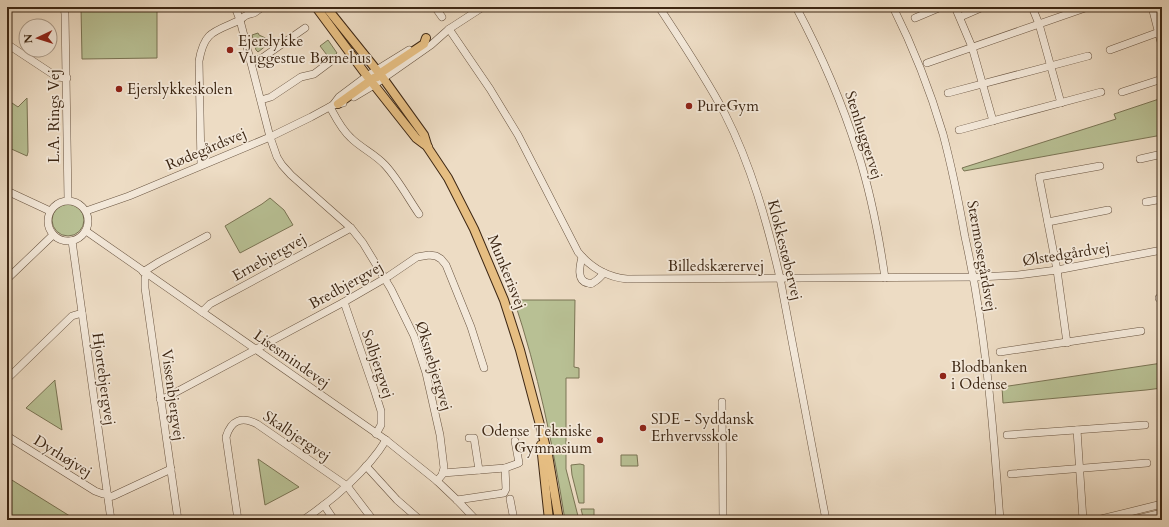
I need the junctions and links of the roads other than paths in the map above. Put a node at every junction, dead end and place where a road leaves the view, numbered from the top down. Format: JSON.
{"nodes":[{"id":1,"x":64,"y":7,"type":"edge"},
{"id":2,"x":235,"y":7,"type":"edge"},
{"id":3,"x":262,"y":7,"type":"edge"},
{"id":4,"x":316,"y":7,"type":"edge"},
{"id":5,"x":326,"y":7,"type":"edge"},
{"id":6,"x":435,"y":7,"type":"edge"},
{"id":7,"x":483,"y":7,"type":"edge"},
{"id":8,"x":659,"y":7,"type":"edge"},
{"id":9,"x":796,"y":7,"type":"edge"},
{"id":10,"x":893,"y":7,"type":"edge"},
{"id":11,"x":941,"y":7,"type":"edge"},
{"id":12,"x":955,"y":7,"type":"edge"},
{"id":13,"x":983,"y":7,"type":"edge"},
{"id":14,"x":1032,"y":7,"type":"edge"},
{"id":15,"x":1088,"y":7,"type":"edge"},
{"id":16,"x":1152,"y":7,"type":"edge"},
{"id":17,"x":442,"y":17,"type":"dead end"},
{"id":18,"x":960,"y":17,"type":"junction"},
{"id":19,"x":915,"y":18,"type":"dead end"},
{"id":20,"x":240,"y":20,"type":"junction"},
{"id":21,"x":1039,"y":24,"type":"junction"},
{"id":22,"x":305,"y":28,"type":"dead end"},
{"id":23,"x":446,"y":31,"type":"junction"},
{"id":24,"x":1160,"y":32,"type":"edge"},
{"id":25,"x":426,"y":38,"type":"joint"},
{"id":26,"x":1162,"y":46,"type":"edge"},
{"id":27,"x":972,"y":47,"type":"junction"},
{"id":28,"x":8,"y":48,"type":"edge"},
{"id":29,"x":1110,"y":50,"type":"dead end"},
{"id":30,"x":1088,"y":56,"type":"dead end"},
{"id":31,"x":251,"y":62,"type":"junction"},
{"id":32,"x":330,"y":62,"type":"dead end"},
{"id":33,"x":927,"y":63,"type":"dead end"},
{"id":34,"x":1051,"y":66,"type":"junction"},
{"id":35,"x":375,"y":77,"type":"junction"},
{"id":36,"x":67,"y":78,"type":"junction"},
{"id":37,"x":1162,"y":79,"type":"edge"},
{"id":38,"x":983,"y":84,"type":"junction"},
{"id":39,"x":1101,"y":92,"type":"dead end"},
{"id":40,"x":1122,"y":92,"type":"dead end"},
{"id":41,"x":948,"y":93,"type":"dead end"},
{"id":42,"x":261,"y":100,"type":"junction"},
{"id":43,"x":1061,"y":103,"type":"junction"},
{"id":44,"x":334,"y":105,"type":"junction"},
{"id":45,"x":993,"y":121,"type":"junction"},
{"id":46,"x":959,"y":130,"type":"dead end"},
{"id":47,"x":270,"y":137,"type":"junction"},
{"id":48,"x":428,"y":148,"type":"junction"},
{"id":49,"x":1162,"y":154,"type":"edge"},
{"id":50,"x":1140,"y":159,"type":"dead end"},
{"id":51,"x":201,"y":164,"type":"junction"},
{"id":52,"x":1100,"y":166,"type":"dead end"},
{"id":53,"x":7,"y":191,"type":"edge"},
{"id":54,"x":1162,"y":199,"type":"edge"},
{"id":55,"x":68,"y":200,"type":"junction"},
{"id":56,"x":1146,"y":202,"type":"dead end"},
{"id":57,"x":1108,"y":210,"type":"dead end"},
{"id":58,"x":50,"y":211,"type":"junction"},
{"id":59,"x":86,"y":211,"type":"junction"},
{"id":60,"x":418,"y":214,"type":"dead end"},
{"id":61,"x":1048,"y":222,"type":"junction"},
{"id":62,"x":351,"y":228,"type":"junction"},
{"id":63,"x":86,"y":231,"type":"junction"},
{"id":64,"x":54,"y":235,"type":"junction"},
{"id":65,"x":207,"y":236,"type":"dead end"},
{"id":66,"x":72,"y":241,"type":"junction"},
{"id":67,"x":1162,"y":250,"type":"edge"},
{"id":68,"x":582,"y":257,"type":"junction"},
{"id":69,"x":1057,"y":270,"type":"junction"},
{"id":70,"x":145,"y":273,"type":"junction"},
{"id":71,"x":604,"y":273,"type":"junction"},
{"id":72,"x":973,"y":277,"type":"junction"},
{"id":73,"x":385,"y":278,"type":"junction"},
{"id":74,"x":780,"y":278,"type":"junction"},
{"id":75,"x":885,"y":278,"type":"junction"},
{"id":76,"x":7,"y":279,"type":"edge"},
{"id":77,"x":344,"y":302,"type":"junction"},
{"id":78,"x":202,"y":312,"type":"junction"},
{"id":79,"x":82,"y":313,"type":"junction"},
{"id":80,"x":1141,"y":331,"type":"dead end"},
{"id":81,"x":1067,"y":343,"type":"junction"},
{"id":82,"x":256,"y":350,"type":"junction"},
{"id":83,"x":1000,"y":352,"type":"dead end"},
{"id":84,"x":484,"y":368,"type":"dead end"},
{"id":85,"x":7,"y":379,"type":"edge"},
{"id":86,"x":160,"y":399,"type":"junction"},
{"id":87,"x":722,"y":402,"type":"dead end"},
{"id":88,"x":537,"y":416,"type":"junction"},
{"id":89,"x":1145,"y":425,"type":"dead end"},
{"id":90,"x":1077,"y":430,"type":"junction"},
{"id":91,"x":376,"y":434,"type":"junction"},
{"id":92,"x":1008,"y":435,"type":"dead end"},
{"id":93,"x":7,"y":436,"type":"edge"},
{"id":94,"x":469,"y":438,"type":"dead end"},
{"id":95,"x":386,"y":440,"type":"junction"},
{"id":96,"x":515,"y":441,"type":"dead end"},
{"id":97,"x":1147,"y":463,"type":"dead end"},
{"id":98,"x":366,"y":466,"type":"junction"},
{"id":99,"x":505,"y":468,"type":"junction"},
{"id":100,"x":1079,"y":468,"type":"junction"},
{"id":101,"x":171,"y":470,"type":"junction"},
{"id":102,"x":479,"y":470,"type":"junction"},
{"id":103,"x":443,"y":473,"type":"junction"},
{"id":104,"x":1010,"y":474,"type":"dead end"},
{"id":105,"x":437,"y":481,"type":"junction"},
{"id":106,"x":347,"y":486,"type":"junction"},
{"id":107,"x":107,"y":495,"type":"junction"},
{"id":108,"x":510,"y":499,"type":"dead end"},
{"id":109,"x":457,"y":500,"type":"junction"},
{"id":110,"x":1162,"y":504,"type":"edge"},
{"id":111,"x":324,"y":505,"type":"junction"},
{"id":112,"x":1162,"y":513,"type":"edge"},
{"id":113,"x":111,"y":520,"type":"edge"},
{"id":114,"x":178,"y":520,"type":"edge"},
{"id":115,"x":238,"y":520,"type":"edge"},
{"id":116,"x":303,"y":520,"type":"edge"},
{"id":117,"x":334,"y":520,"type":"edge"},
{"id":118,"x":373,"y":520,"type":"edge"},
{"id":119,"x":420,"y":520,"type":"edge"},
{"id":120,"x":476,"y":520,"type":"edge"},
{"id":121,"x":514,"y":520,"type":"edge"},
{"id":122,"x":549,"y":520,"type":"edge"},
{"id":123,"x":559,"y":520,"type":"edge"},
{"id":124,"x":724,"y":520,"type":"edge"},
{"id":125,"x":826,"y":520,"type":"edge"},
{"id":126,"x":1000,"y":520,"type":"edge"},
{"id":127,"x":1083,"y":520,"type":"edge"},
{"id":128,"x":1097,"y":520,"type":"edge"},
{"id":129,"x":1133,"y":520,"type":"edge"}],
"edges":[{"from":1,"to":36,"type":"street","name":"L.A. Rings Vej"},
{"from":2,"to":20,"type":"street","name":"Øksnebjergvej"},
{"from":3,"to":20,"type":"street"},
{"from":4,"to":35,"type":"main road","name":"Munkerisvej"},
{"from":5,"to":35,"type":"main road","name":"Munkerisvej"},
{"from":6,"to":17,"type":"street"},
{"from":7,"to":23,"type":"street"},
{"from":8,"to":74,"type":"street","name":"Klokkestøbervej"},
{"from":9,"to":75,"type":"street","name":"Stenhuggervej"},
{"from":10,"to":72,"type":"street","name":"Stærmosegårdsvej"},
{"from":11,"to":19,"type":"street"},
{"from":12,"to":18,"type":"street"},
{"from":13,"to":18,"type":"street"},
{"from":14,"to":21,"type":"street"},
{"from":15,"to":21,"type":"street"},
{"from":16,"to":24,"type":"street"},
{"from":18,"to":27,"type":"street"},
{"from":20,"to":31,"type":"street","name":"Øksnebjergvej"},
{"from":20,"to":51,"type":"street"},
{"from":21,"to":27,"type":"street"},
{"from":21,"to":34,"type":"street"},
{"from":22,"to":31,"type":"street"},
{"from":23,"to":25,"type":"street"},
{"from":23,"to":35,"type":"street"},
{"from":23,"to":68,"type":"street","name":"Billedskærervej"},
{"from":24,"to":26,"type":"street"},
{"from":24,"to":29,"type":"street"},
{"from":25,"to":35,"type":"main road"},
{"from":27,"to":33,"type":"street"},
{"from":27,"to":38,"type":"street"},
{"from":28,"to":36,"type":"street"},
{"from":30,"to":34,"type":"street"},
{"from":31,"to":42,"type":"street","name":"Øksnebjergvej"},
{"from":32,"to":42,"type":"street"},
{"from":34,"to":38,"type":"street"},
{"from":34,"to":43,"type":"street"},
{"from":35,"to":44,"type":"main road"},
{"from":35,"to":48,"type":"main road","name":"Munkerisvej"},
{"from":35,"to":48,"type":"main road","name":"Munkerisvej"},
{"from":36,"to":55,"type":"street","name":"L.A. Rings Vej"},
{"from":37,"to":40,"type":"street"},
{"from":38,"to":41,"type":"street"},
{"from":38,"to":45,"type":"street"},
{"from":39,"to":43,"type":"street"},
{"from":42,"to":47,"type":"street","name":"Øksnebjergvej"},
{"from":43,"to":45,"type":"street"},
{"from":44,"to":47,"type":"street","name":"Rødegårdsvej"},
{"from":44,"to":60,"type":"street"},
{"from":45,"to":46,"type":"street"},
{"from":47,"to":51,"type":"street","name":"Rødegårdsvej"},
{"from":47,"to":62,"type":"street","name":"Øksnebjergvej"},
{"from":48,"to":88,"type":"main road","name":"Munkerisvej"},
{"from":49,"to":50,"type":"street"},
{"from":51,"to":59,"type":"street","name":"Rødegårdsvej"},
{"from":52,"to":61,"type":"street"},
{"from":53,"to":58,"type":"street"},
{"from":54,"to":56,"type":"street"},
{"from":55,"to":58,"type":"street"},
{"from":55,"to":59,"type":"street"},
{"from":57,"to":61,"type":"street"},
{"from":58,"to":64,"type":"street"},
{"from":59,"to":63,"type":"street"},
{"from":61,"to":69,"type":"street"},
{"from":62,"to":73,"type":"street","name":"Øksnebjergvej"},
{"from":62,"to":78,"type":"street","name":"Ernebjergvej"},
{"from":63,"to":66,"type":"street"},
{"from":63,"to":70,"type":"street","name":"Lisesmindevej"},
{"from":64,"to":66,"type":"street"},
{"from":64,"to":76,"type":"street"},
{"from":65,"to":70,"type":"street"},
{"from":66,"to":79,"type":"street","name":"Hjortebjergvej"},
{"from":67,"to":69,"type":"street","name":"Ølstedgårdvej"},
{"from":68,"to":71,"type":"street","name":"Billedskærervej"},
{"from":68,"to":71,"type":"street"},
{"from":69,"to":72,"type":"street","name":"Ølstedgårdvej"},
{"from":69,"to":81,"type":"street"},
{"from":70,"to":78,"type":"street","name":"Lisesmindevej"},
{"from":70,"to":86,"type":"street","name":"Vissenbjergvej"},
{"from":71,"to":74,"type":"street","name":"Billedskærervej"},
{"from":72,"to":75,"type":"street","name":"Billedskærervej"},
{"from":72,"to":126,"type":"street","name":"Stærmosegårdsvej"},
{"from":73,"to":77,"type":"street","name":"Bredbjergvej"},
{"from":73,"to":84,"type":"street","name":"Bredbjergvej"},
{"from":73,"to":103,"type":"street","name":"Øksnebjergvej"},
{"from":74,"to":75,"type":"street","name":"Billedskærervej"},
{"from":74,"to":125,"type":"street","name":"Klokkestøbervej"},
{"from":77,"to":82,"type":"street","name":"Bredbjergvej"},
{"from":77,"to":91,"type":"street","name":"Solbjergvej"},
{"from":78,"to":82,"type":"street","name":"Lisesmindevej"},
{"from":79,"to":85,"type":"street"},
{"from":79,"to":107,"type":"street","name":"Hjortebjergvej"},
{"from":80,"to":81,"type":"street"},
{"from":81,"to":83,"type":"street"},
{"from":82,"to":86,"type":"street","name":"Bredbjergvej"},
{"from":82,"to":91,"type":"street","name":"Lisesmindevej"},
{"from":86,"to":101,"type":"street","name":"Vissenbjergvej"},
{"from":87,"to":124,"type":"street"},
{"from":88,"to":122,"type":"main road","name":"Munkerisvej"},
{"from":88,"to":123,"type":"main road","name":"Munkerisvej"},
{"from":89,"to":90,"type":"street"},
{"from":90,"to":92,"type":"street"},
{"from":90,"to":100,"type":"street"},
{"from":91,"to":95,"type":"street","name":"Lisesmindevej"},
{"from":93,"to":107,"type":"street","name":"Dyrhøjvej"},
{"from":94,"to":102,"type":"street"},
{"from":95,"to":98,"type":"street"},
{"from":95,"to":105,"type":"street","name":"Lisesmindevej"},
{"from":96,"to":99,"type":"street"},
{"from":97,"to":100,"type":"street"},
{"from":98,"to":106,"type":"street"},
{"from":98,"to":119,"type":"street"},
{"from":99,"to":102,"type":"street"},
{"from":99,"to":109,"type":"street"},
{"from":100,"to":104,"type":"street"},
{"from":100,"to":127,"type":"street"},
{"from":101,"to":107,"type":"street"},
{"from":101,"to":114,"type":"street","name":"Vissenbjergvej"},
{"from":102,"to":103,"type":"street"},
{"from":103,"to":105,"type":"street"},
{"from":105,"to":109,"type":"street","name":"Lisesmindevej"},
{"from":106,"to":111,"type":"street"},
{"from":106,"to":115,"type":"street","name":"Skalbjergvej"},
{"from":106,"to":118,"type":"street"},
{"from":107,"to":113,"type":"street","name":"Hjortebjergvej"},
{"from":108,"to":121,"type":"street"},
{"from":109,"to":120,"type":"street","name":"Lisesmindevej"},
{"from":110,"to":128,"type":"street"},
{"from":111,"to":116,"type":"street"},
{"from":111,"to":117,"type":"street"},
{"from":112,"to":129,"type":"street"}]}
